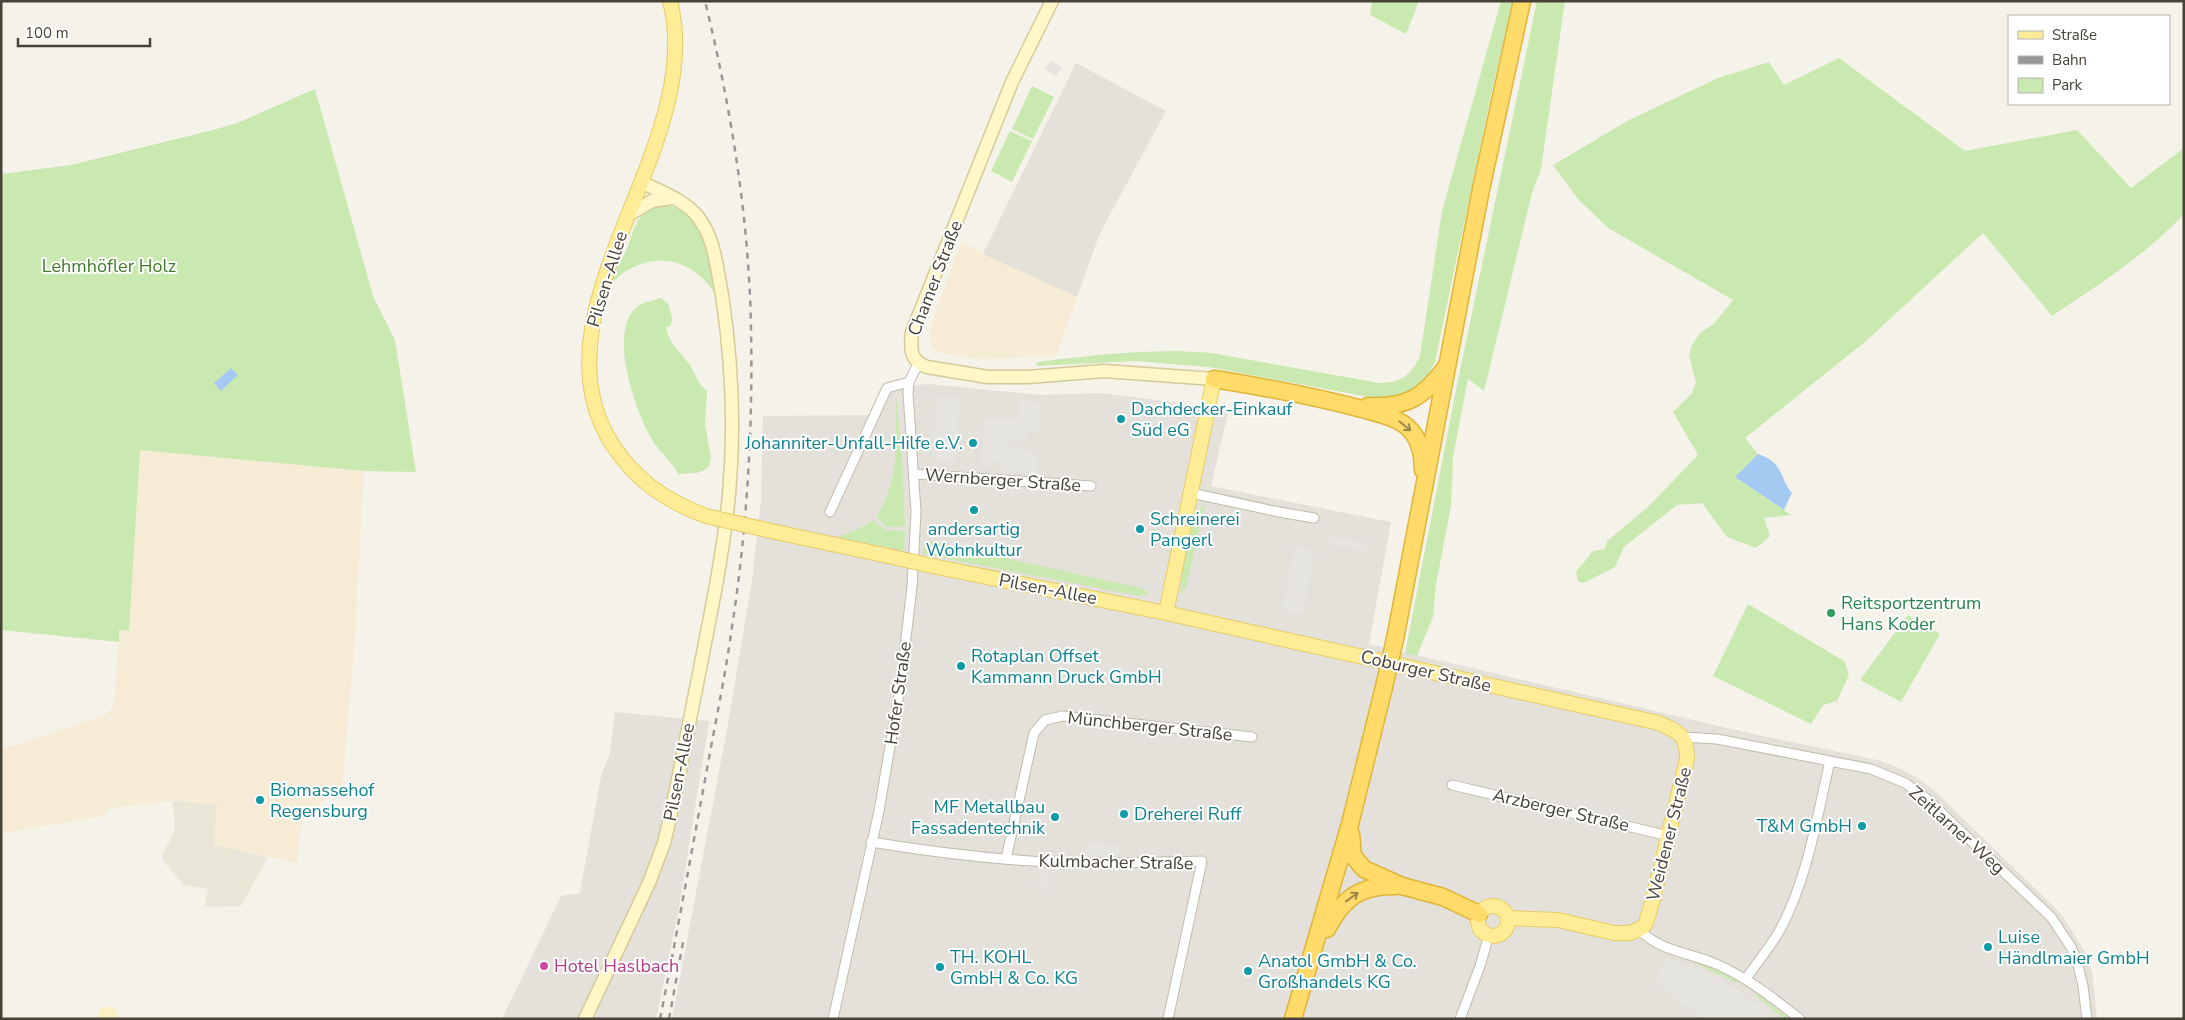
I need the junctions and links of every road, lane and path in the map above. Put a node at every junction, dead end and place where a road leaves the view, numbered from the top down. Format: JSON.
{"nodes":[{"id":1,"x":670,"y":1,"type":"edge"},
{"id":2,"x":1052,"y":1,"type":"edge"},
{"id":3,"x":1522,"y":1,"type":"edge"},
{"id":4,"x":641,"y":182,"type":"junction"},
{"id":5,"x":672,"y":198,"type":"junction"},
{"id":6,"x":628,"y":215,"type":"junction"},
{"id":7,"x":1448,"y":363,"type":"junction"},
{"id":8,"x":918,"y":364,"type":"junction"},
{"id":9,"x":1214,"y":378,"type":"junction"},
{"id":10,"x":909,"y":382,"type":"junction"},
{"id":11,"x":1344,"y":404,"type":"junction"},
{"id":12,"x":915,"y":474,"type":"junction"},
{"id":13,"x":1091,"y":486,"type":"dead end"},
{"id":14,"x":1191,"y":493,"type":"junction"},
{"id":15,"x":1423,"y":494,"type":"junction"},
{"id":16,"x":830,"y":512,"type":"dead end"},
{"id":17,"x":1314,"y":518,"type":"dead end"},
{"id":18,"x":1166,"y":612,"type":"junction"},
{"id":19,"x":1252,"y":737,"type":"dead end"},
{"id":20,"x":1683,"y":737,"type":"junction"},
{"id":21,"x":1830,"y":761,"type":"junction"},
{"id":22,"x":1452,"y":785,"type":"dead end"},
{"id":23,"x":1350,"y":824,"type":"junction"},
{"id":24,"x":1670,"y":836,"type":"junction"},
{"id":25,"x":871,"y":842,"type":"junction"},
{"id":26,"x":1006,"y":859,"type":"junction"},
{"id":27,"x":1402,"y":886,"type":"junction"},
{"id":28,"x":1479,"y":914,"type":"junction"},
{"id":29,"x":1508,"y":918,"type":"junction"},
{"id":30,"x":1640,"y":930,"type":"junction"},
{"id":31,"x":1488,"y":935,"type":"junction"},
{"id":32,"x":1309,"y":967,"type":"junction"},
{"id":33,"x":1746,"y":979,"type":"junction"},
{"id":34,"x":587,"y":1014,"type":"edge"},
{"id":35,"x":833,"y":1019,"type":"edge"},
{"id":36,"x":1168,"y":1019,"type":"edge"},
{"id":37,"x":1293,"y":1019,"type":"edge"},
{"id":38,"x":1460,"y":1019,"type":"edge"},
{"id":39,"x":1800,"y":1019,"type":"edge"},
{"id":40,"x":2087,"y":1019,"type":"edge"}],
"edges":[{"from":1,"to":4,"type":"main road","name":"Pilsen-Allee"},
{"from":2,"to":8,"type":"street","name":"Chamer Straße"},
{"from":3,"to":7,"type":"highway"},
{"from":4,"to":5,"type":"street","name":"Pilsen-Allee"},
{"from":4,"to":6,"type":"main road","name":"Pilsen-Allee"},
{"from":5,"to":6,"type":"street"},
{"from":5,"to":34,"type":"street","name":"Pilsen-Allee"},
{"from":6,"to":18,"type":"main road","name":"Pilsen-Allee","bridge":true},
{"from":7,"to":11,"type":"highway"},
{"from":7,"to":15,"type":"highway"},
{"from":8,"to":9,"type":"street","name":"Chamer Straße"},
{"from":8,"to":10,"type":"street"},
{"from":9,"to":11,"type":"highway"},
{"from":9,"to":14,"type":"main road"},
{"from":10,"to":12,"type":"street","name":"Hofer Straße"},
{"from":10,"to":16,"type":"street"},
{"from":11,"to":15,"type":"highway","one_way":true},
{"from":12,"to":13,"type":"street","name":"Wernberger Straße"},
{"from":12,"to":25,"type":"street","name":"Hofer Straße"},
{"from":14,"to":17,"type":"street"},
{"from":14,"to":18,"type":"main road"},
{"from":15,"to":23,"type":"highway","bridge":true},
{"from":18,"to":20,"type":"main road","name":"Coburger Straße"},
{"from":19,"to":26,"type":"street","name":"Münchberger Straße"},
{"from":20,"to":21,"type":"street","name":"Zeitlarner Weg"},
{"from":20,"to":24,"type":"main road","name":"Weidener Straße"},
{"from":21,"to":33,"type":"street"},
{"from":21,"to":40,"type":"street","name":"Zeitlarner Weg"},
{"from":22,"to":24,"type":"street","name":"Arzberger Straße"},
{"from":23,"to":27,"type":"highway"},
{"from":23,"to":32,"type":"highway"},
{"from":24,"to":30,"type":"main road","name":"Weidener Straße"},
{"from":25,"to":26,"type":"street","name":"Kulmbacher Straße"},
{"from":25,"to":35,"type":"street","name":"Hofer Straße"},
{"from":26,"to":36,"type":"street","name":"Kulmbacher Straße"},
{"from":27,"to":28,"type":"highway"},
{"from":32,"to":27,"type":"highway","one_way":true},
{"from":28,"to":29,"type":"main road"},
{"from":28,"to":31,"type":"main road"},
{"from":29,"to":30,"type":"main road"},
{"from":29,"to":31,"type":"main road"},
{"from":30,"to":33,"type":"street"},
{"from":31,"to":38,"type":"street"},
{"from":32,"to":37,"type":"highway"},
{"from":33,"to":39,"type":"street"}]}
